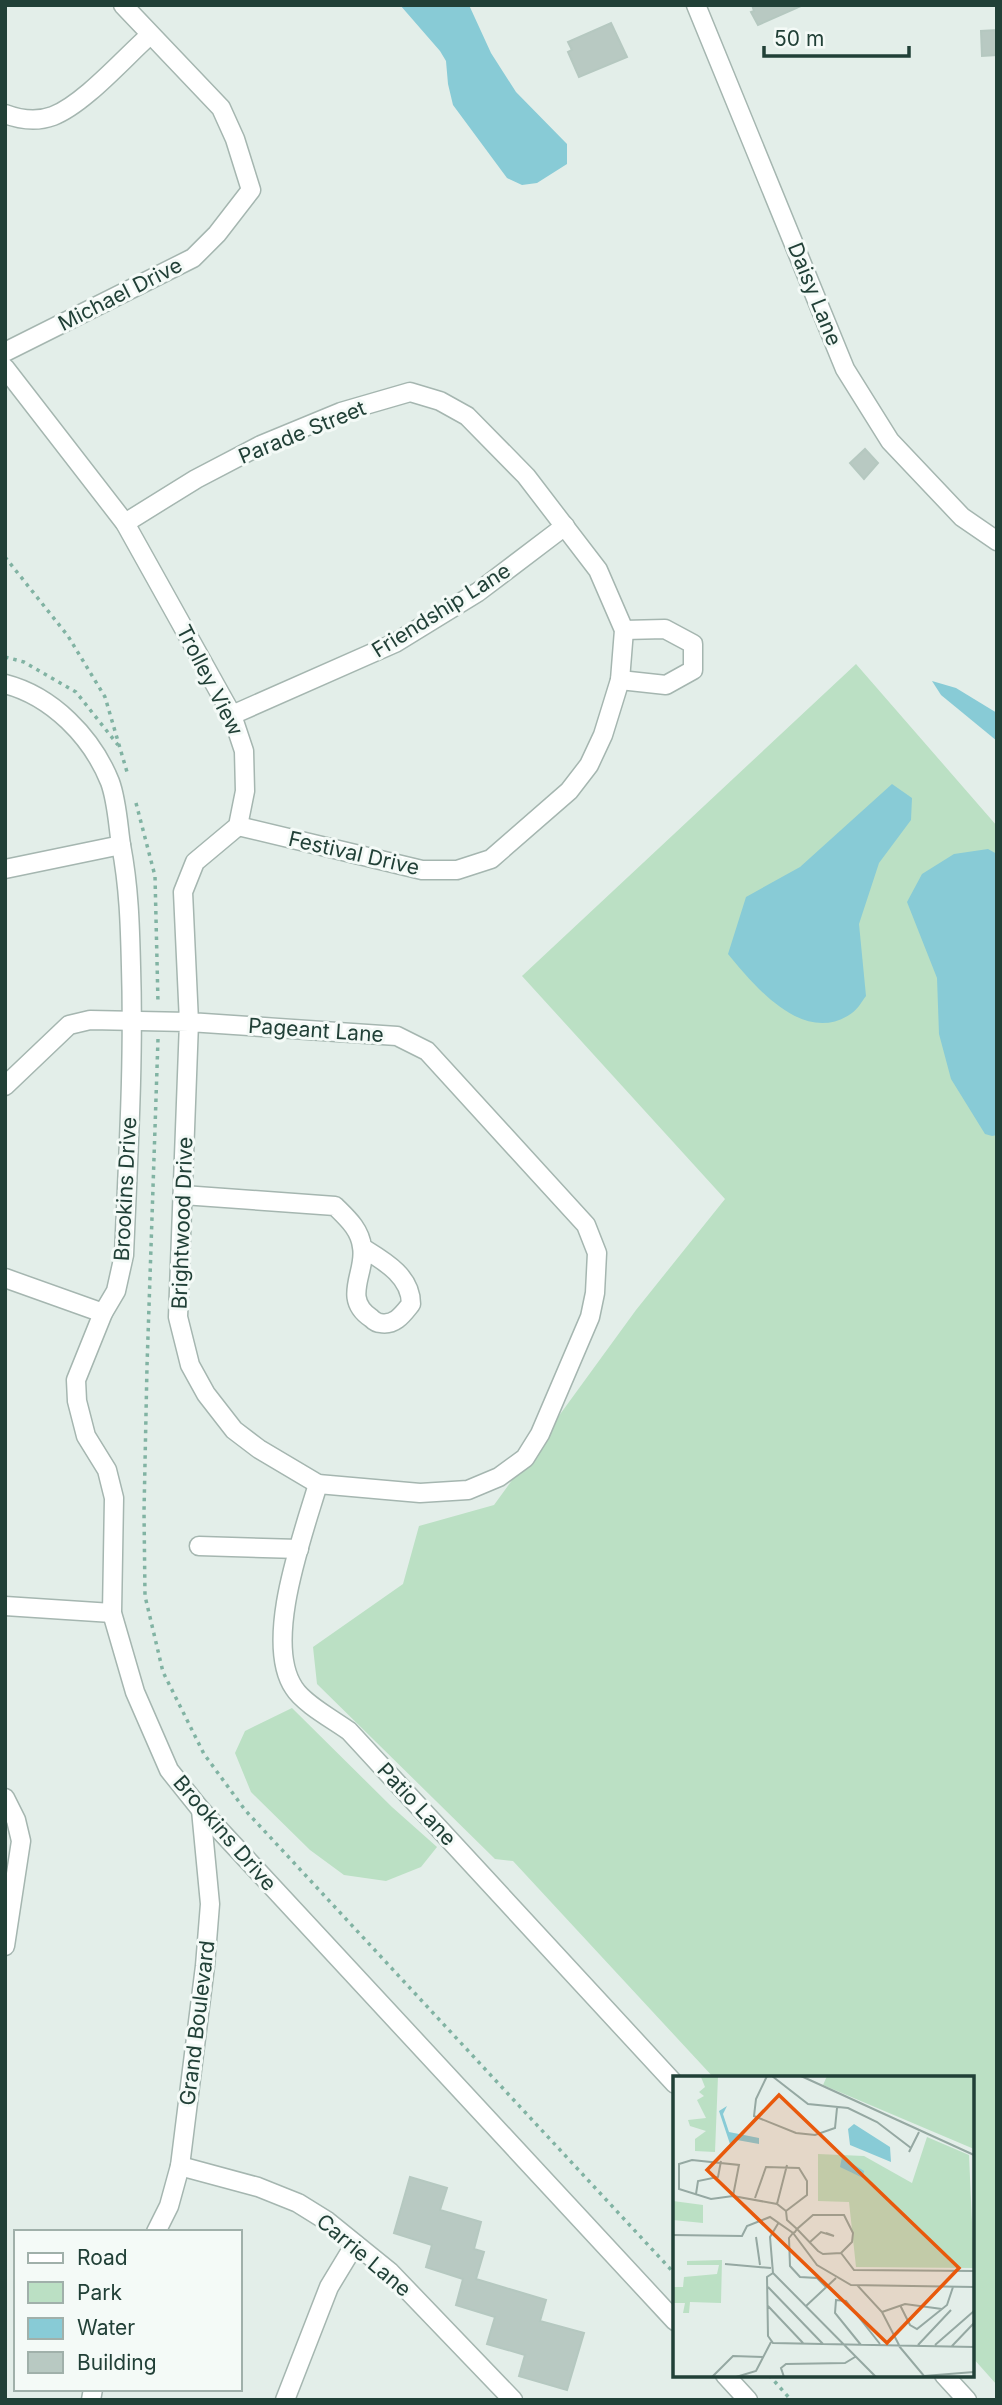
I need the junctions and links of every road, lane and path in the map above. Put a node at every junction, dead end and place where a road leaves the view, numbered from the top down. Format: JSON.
{"nodes":[{"id":1,"x":123,"y":5,"type":"edge"},
{"id":2,"x":696,"y":5,"type":"edge"},
{"id":3,"x":150,"y":34,"type":"junction"},
{"id":4,"x":5,"y":114,"type":"edge"},
{"id":5,"x":5,"y":352,"type":"edge"},
{"id":6,"x":5,"y":368,"type":"edge"},
{"id":7,"x":125,"y":523,"type":"junction"},
{"id":8,"x":565,"y":526,"type":"junction"},
{"id":9,"x":997,"y":541,"type":"edge"},
{"id":10,"x":5,"y":556,"type":"edge"},
{"id":11,"x":624,"y":630,"type":"junction"},
{"id":12,"x":620,"y":680,"type":"junction"},
{"id":13,"x":5,"y":684,"type":"edge"},
{"id":14,"x":232,"y":715,"type":"junction"},
{"id":15,"x":128,"y":775,"type":"dead end"},
{"id":16,"x":135,"y":800,"type":"dead end"},
{"id":17,"x":238,"y":826,"type":"junction"},
{"id":18,"x":121,"y":845,"type":"junction"},
{"id":19,"x":5,"y":869,"type":"edge"},
{"id":20,"x":158,"y":1006,"type":"dead end"},
{"id":21,"x":133,"y":1020,"type":"junction"},
{"id":22,"x":189,"y":1022,"type":"junction"},
{"id":23,"x":5,"y":1086,"type":"edge"},
{"id":24,"x":183,"y":1195,"type":"junction"},
{"id":25,"x":586,"y":1225,"type":"joint"},
{"id":26,"x":363,"y":1248,"type":"dead end"},
{"id":27,"x":5,"y":1278,"type":"edge"},
{"id":28,"x":103,"y":1313,"type":"junction"},
{"id":29,"x":318,"y":1484,"type":"junction"},
{"id":30,"x":199,"y":1546,"type":"dead end"},
{"id":31,"x":299,"y":1549,"type":"junction"},
{"id":32,"x":5,"y":1606,"type":"edge"},
{"id":33,"x":112,"y":1613,"type":"junction"},
{"id":34,"x":5,"y":1798,"type":"edge"},
{"id":35,"x":201,"y":1810,"type":"junction"},
{"id":36,"x":5,"y":1946,"type":"edge"},
{"id":37,"x":673,"y":2082,"type":"edge"},
{"id":38,"x":180,"y":2166,"type":"junction"},
{"id":39,"x":157,"y":2230,"type":"edge"},
{"id":40,"x":355,"y":2244,"type":"junction"},
{"id":41,"x":673,"y":2319,"type":"edge"},
{"id":42,"x":727,"y":2377,"type":"edge"},
{"id":43,"x":770,"y":2377,"type":"edge"},
{"id":44,"x":946,"y":2377,"type":"edge"},
{"id":45,"x":285,"y":2400,"type":"edge"},
{"id":46,"x":513,"y":2400,"type":"edge"},
{"id":47,"x":748,"y":2400,"type":"edge"},
{"id":48,"x":791,"y":2400,"type":"edge"},
{"id":49,"x":967,"y":2400,"type":"edge"}],
"edges":[{"from":1,"to":3,"type":"street"},
{"from":2,"to":9,"type":"street","name":"Daisy Lane"},
{"from":3,"to":4,"type":"street"},
{"from":3,"to":5,"type":"street","name":"Michael Drive"},
{"from":6,"to":7,"type":"street","name":"Trolley View"},
{"from":7,"to":8,"type":"street","name":"Parade Street"},
{"from":7,"to":14,"type":"street","name":"Trolley View"},
{"from":8,"to":11,"type":"street","name":"Festival Drive"},
{"from":8,"to":14,"type":"street","name":"Friendship Lane"},
{"from":10,"to":15,"type":"path"},
{"from":11,"to":12,"type":"street","name":"Festival Drive"},
{"from":11,"to":12,"type":"street"},
{"from":12,"to":17,"type":"street","name":"Festival Drive"},
{"from":13,"to":18,"type":"street","name":"Brookins Drive"},
{"from":14,"to":17,"type":"street","name":"Trolley View"},
{"from":16,"to":20,"type":"path"},
{"from":17,"to":22,"type":"street"},
{"from":18,"to":19,"type":"street"},
{"from":18,"to":21,"type":"street","name":"Brookins Drive"},
{"from":21,"to":22,"type":"street","name":"Pageant Lane"},
{"from":21,"to":23,"type":"street","name":"Pageant Lane"},
{"from":21,"to":28,"type":"street","name":"Brookins Drive"},
{"from":22,"to":24,"type":"street","name":"Brightwood Drive"},
{"from":22,"to":25,"type":"street","name":"Pageant Lane"},
{"from":24,"to":26,"type":"street"},
{"from":24,"to":29,"type":"street","name":"Brightwood Drive"},
{"from":25,"to":29,"type":"street","name":"Brightwood Drive"},
{"from":27,"to":28,"type":"street"},
{"from":28,"to":33,"type":"street","name":"Brookins Drive"},
{"from":29,"to":31,"type":"street","name":"Patio Lane"},
{"from":30,"to":31,"type":"street"},
{"from":31,"to":37,"type":"street","name":"Patio Lane"},
{"from":32,"to":33,"type":"street"},
{"from":33,"to":35,"type":"street","name":"Brookins Drive"},
{"from":34,"to":36,"type":"street"},
{"from":35,"to":38,"type":"street","name":"Grand Boulevard"},
{"from":35,"to":41,"type":"street","name":"Brookins Drive"},
{"from":38,"to":39,"type":"street","name":"Grand Boulevard"},
{"from":38,"to":40,"type":"street","name":"Carrie Lane"},
{"from":40,"to":45,"type":"street"},
{"from":40,"to":46,"type":"street","name":"Carrie Lane"},
{"from":42,"to":47,"type":"street"},
{"from":43,"to":48,"type":"path"},
{"from":44,"to":49,"type":"street"}]}
